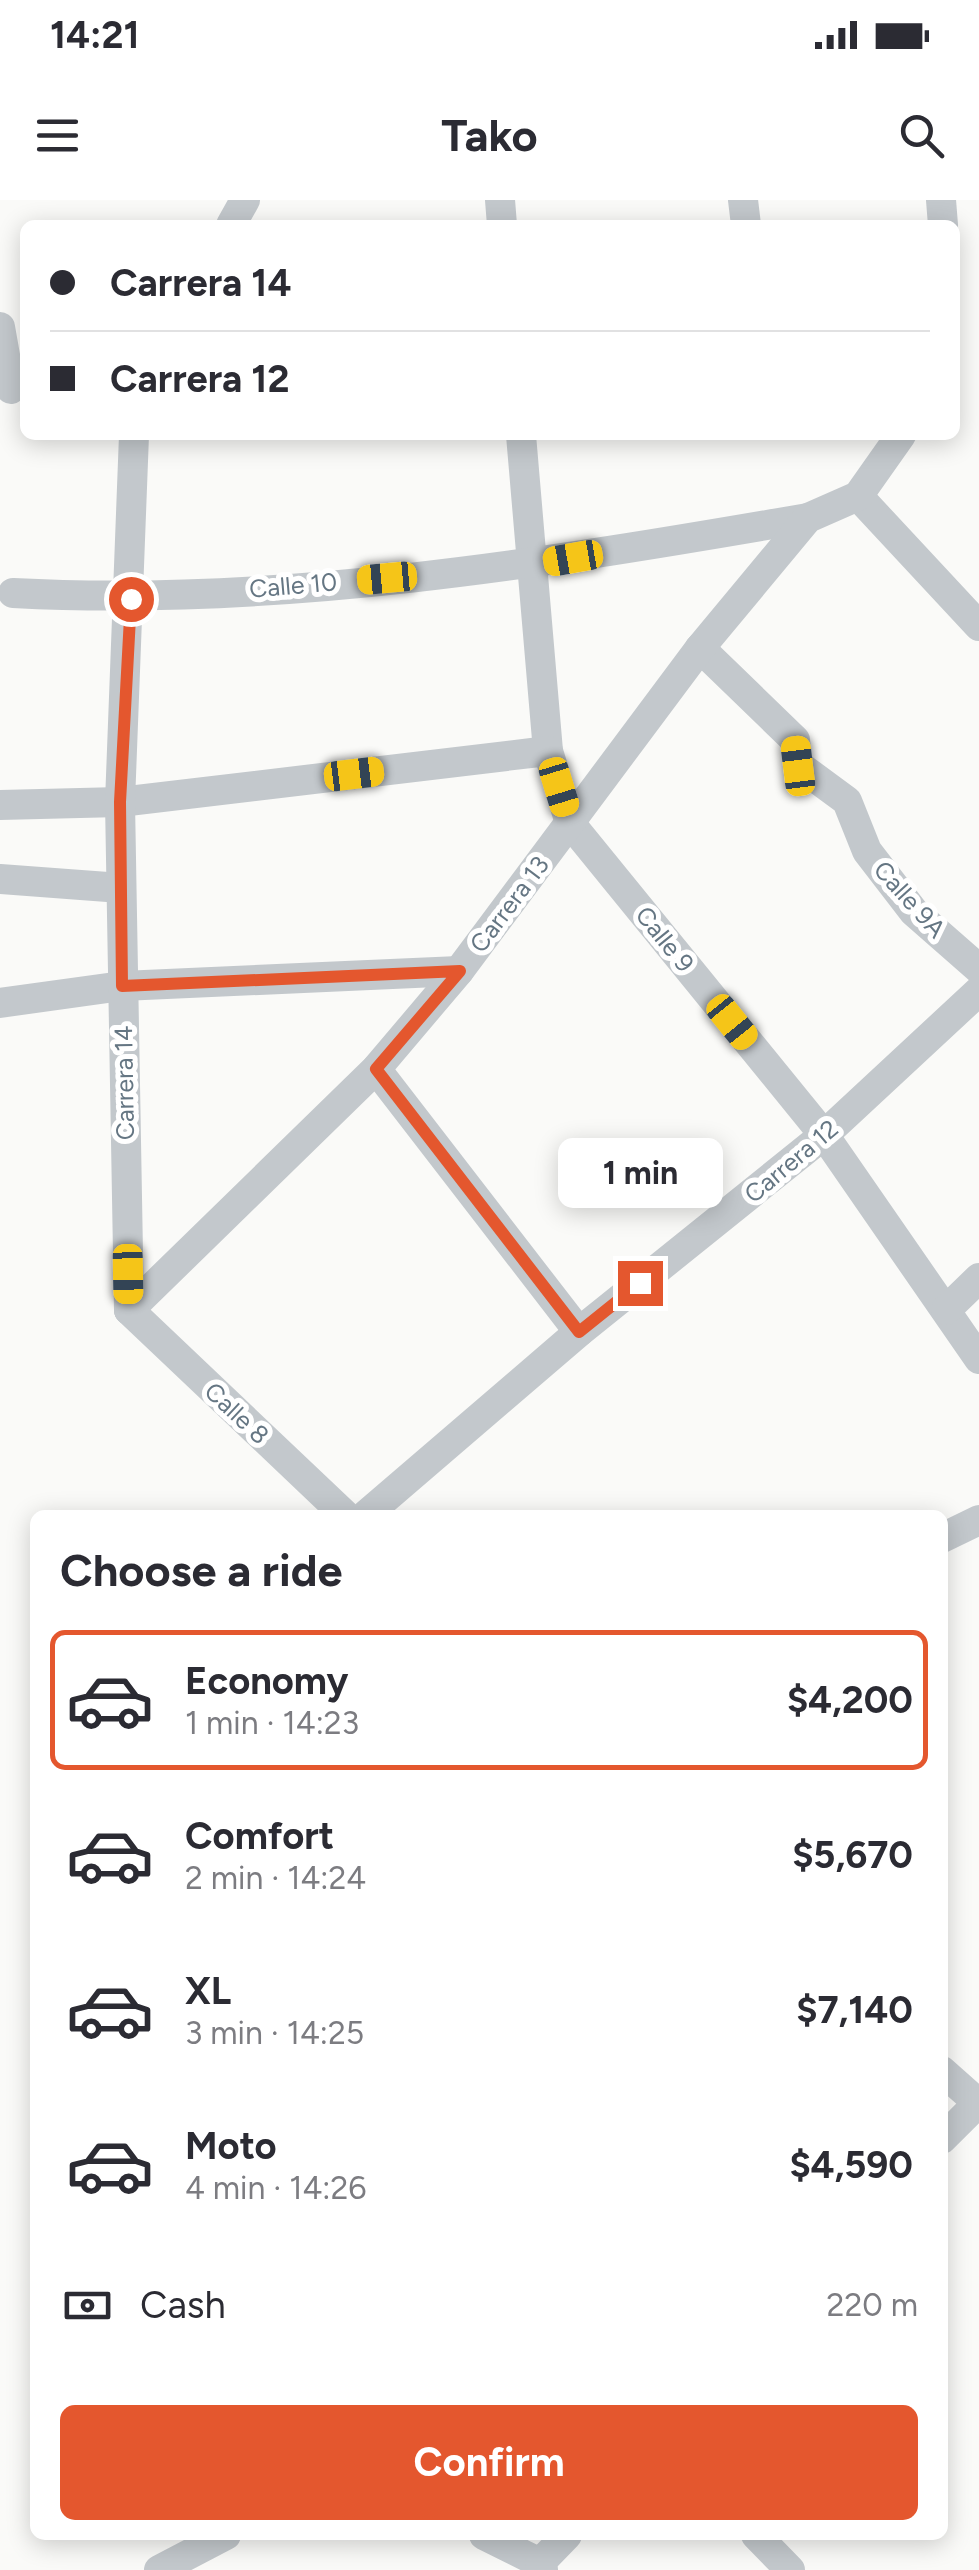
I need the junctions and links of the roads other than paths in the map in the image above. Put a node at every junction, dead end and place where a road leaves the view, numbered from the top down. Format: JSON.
{"nodes":[{"id":1,"x":0,"y":327,"type":"edge"},
{"id":2,"x":12,"y":390,"type":"edge"},
{"id":3,"x":134,"y":440,"type":"edge"},
{"id":4,"x":522,"y":440,"type":"edge"},
{"id":5,"x":897,"y":440,"type":"edge"},
{"id":6,"x":858,"y":496,"type":"junction"},
{"id":7,"x":808,"y":518,"type":"junction"},
{"id":8,"x":534,"y":565,"type":"junction"},
{"id":9,"x":13,"y":593,"type":"dead end"},
{"id":10,"x":131,"y":599,"type":"junction"},
{"id":11,"x":979,"y":626,"type":"edge"},
{"id":12,"x":700,"y":648,"type":"junction"},
{"id":13,"x":548,"y":751,"type":"junction"},
{"id":14,"x":120,"y":802,"type":"junction"},
{"id":15,"x":0,"y":805,"type":"edge"},
{"id":16,"x":570,"y":823,"type":"junction"},
{"id":17,"x":0,"y":879,"type":"edge"},
{"id":18,"x":121,"y":888,"type":"junction"},
{"id":19,"x":979,"y":969,"type":"edge"},
{"id":20,"x":460,"y":971,"type":"junction"},
{"id":21,"x":122,"y":986,"type":"junction"},
{"id":22,"x":979,"y":991,"type":"edge"},
{"id":23,"x":0,"y":1003,"type":"edge"},
{"id":24,"x":376,"y":1069,"type":"junction"},
{"id":25,"x":824,"y":1136,"type":"junction"},
{"id":26,"x":979,"y":1278,"type":"edge"},
{"id":27,"x":129,"y":1310,"type":"junction"},
{"id":28,"x":946,"y":1310,"type":"junction"},
{"id":29,"x":579,"y":1332,"type":"junction"},
{"id":30,"x":979,"y":1360,"type":"edge"},
{"id":31,"x":340,"y":1510,"type":"edge"},
{"id":32,"x":372,"y":1510,"type":"edge"},
{"id":33,"x":979,"y":1520,"type":"edge"},
{"id":34,"x":948,"y":1535,"type":"edge"},
{"id":35,"x":948,"y":2076,"type":"edge"},
{"id":36,"x":978,"y":2102,"type":"edge"},
{"id":37,"x":948,"y":2133,"type":"edge"},
{"id":38,"x":216,"y":2540,"type":"edge"},
{"id":39,"x":493,"y":2540,"type":"edge"},
{"id":40,"x":563,"y":2540,"type":"edge"},
{"id":41,"x":761,"y":2540,"type":"edge"},
{"id":42,"x":542,"y":2566,"type":"edge"},
{"id":43,"x":159,"y":2570,"type":"edge"},
{"id":44,"x":790,"y":2570,"type":"edge"}],
"edges":[{"from":1,"to":2,"type":"street"},
{"from":3,"to":10,"type":"street","name":"Carrera 14"},
{"from":4,"to":8,"type":"street","name":"Calle 9"},
{"from":5,"to":6,"type":"street"},
{"from":6,"to":7,"type":"street","name":"Carrera 13"},
{"from":6,"to":11,"type":"street"},
{"from":7,"to":8,"type":"street","name":"Calle 10"},
{"from":7,"to":12,"type":"street","name":"Carrera 13"},
{"from":8,"to":10,"type":"street","name":"Calle 10"},
{"from":8,"to":13,"type":"street","name":"Calle 9"},
{"from":9,"to":10,"type":"street","name":"Calle 10"},
{"from":10,"to":14,"type":"street","name":"Carrera 14"},
{"from":12,"to":16,"type":"street","name":"Carrera 13"},
{"from":12,"to":19,"type":"street","name":"Calle 9A"},
{"from":13,"to":14,"type":"street"},
{"from":13,"to":16,"type":"street","name":"Calle 9"},
{"from":14,"to":15,"type":"street"},
{"from":14,"to":18,"type":"street","name":"Carrera 14"},
{"from":16,"to":20,"type":"street","name":"Carrera 13"},
{"from":16,"to":25,"type":"street","name":"Calle 9"},
{"from":17,"to":18,"type":"street"},
{"from":18,"to":21,"type":"street","name":"Carrera 14"},
{"from":20,"to":21,"type":"street"},
{"from":20,"to":24,"type":"street","name":"Carrera 13"},
{"from":21,"to":23,"type":"street"},
{"from":21,"to":27,"type":"street","name":"Carrera 14"},
{"from":22,"to":25,"type":"street","name":"Carrera 12"},
{"from":24,"to":27,"type":"street","name":"Carrera 13"},
{"from":24,"to":29,"type":"street"},
{"from":25,"to":28,"type":"street","name":"Calle 9"},
{"from":25,"to":29,"type":"street","name":"Carrera 12"},
{"from":26,"to":28,"type":"street"},
{"from":27,"to":31,"type":"street","name":"Calle 8"},
{"from":28,"to":30,"type":"street","name":"Calle 9"},
{"from":29,"to":32,"type":"street","name":"Carrera 12"},
{"from":33,"to":34,"type":"street"},
{"from":35,"to":36,"type":"street"},
{"from":36,"to":37,"type":"street"},
{"from":38,"to":43,"type":"street"},
{"from":39,"to":42,"type":"street"},
{"from":40,"to":42,"type":"street"},
{"from":41,"to":44,"type":"street"}]}
